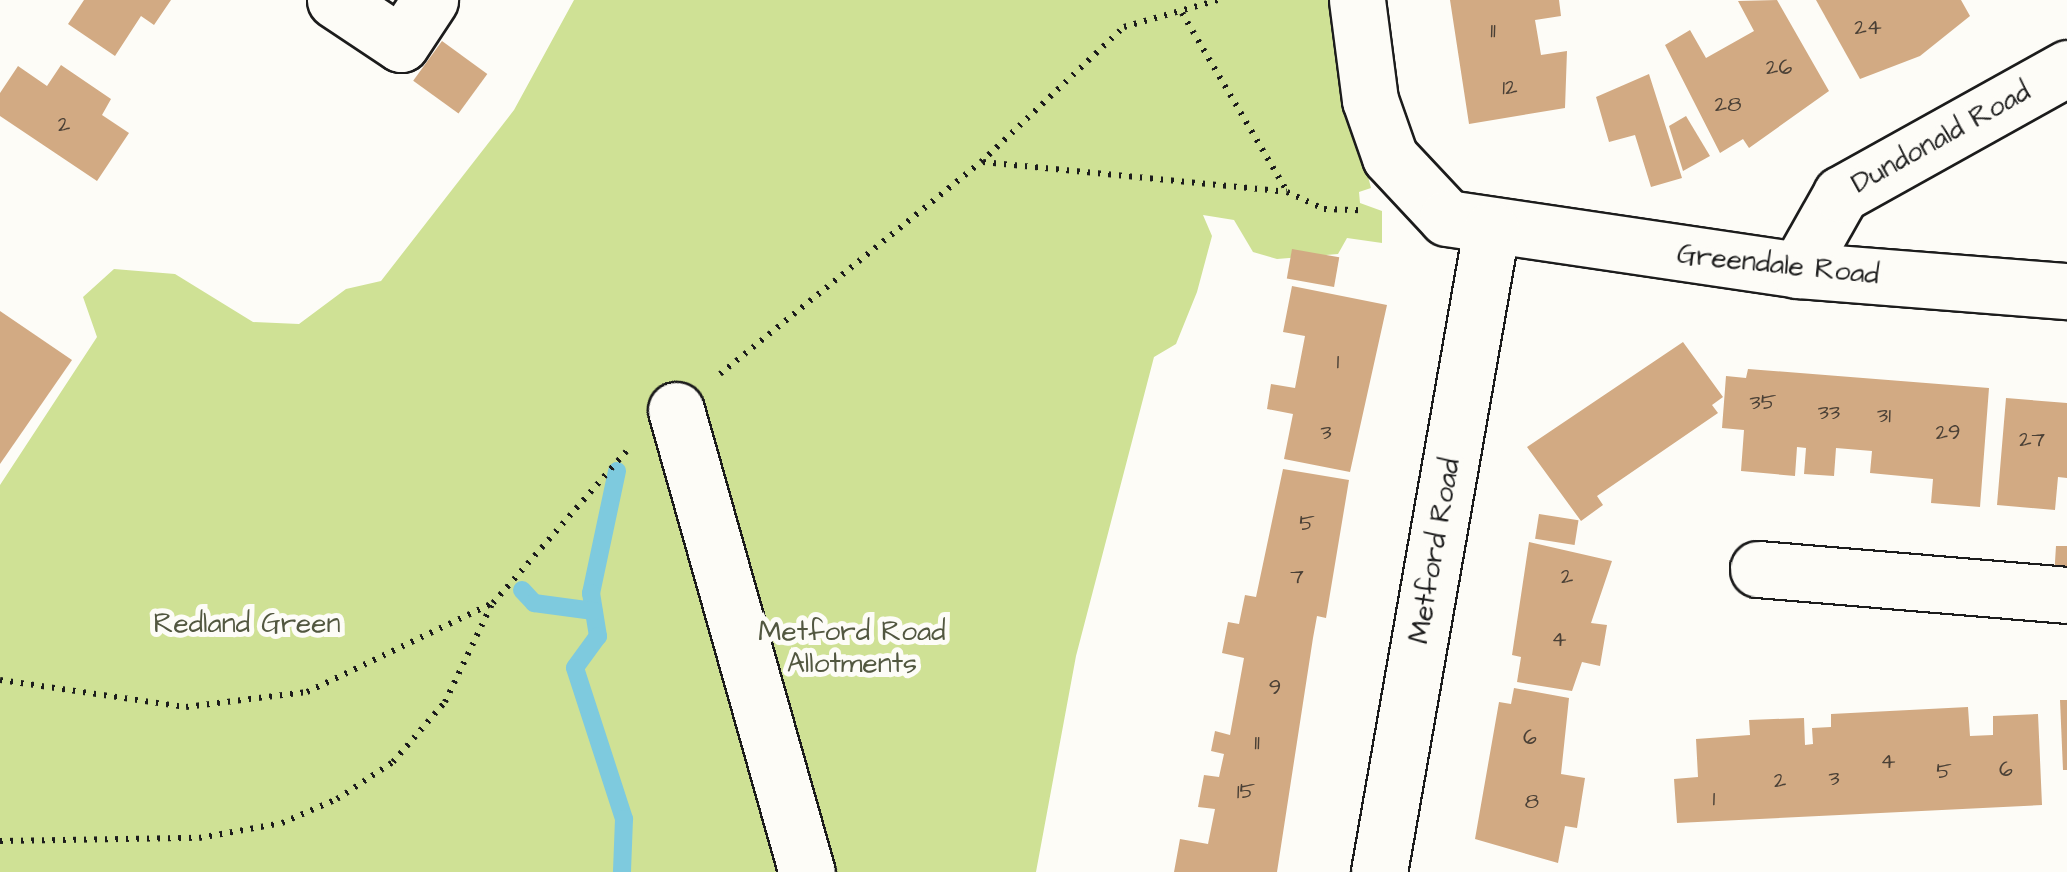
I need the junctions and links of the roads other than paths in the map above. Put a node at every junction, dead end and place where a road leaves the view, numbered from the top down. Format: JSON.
{"nodes":[{"id":1,"x":335,"y":0,"type":"edge"},
{"id":2,"x":430,"y":0,"type":"edge"},
{"id":3,"x":1356,"y":0,"type":"edge"},
{"id":4,"x":2067,"y":68,"type":"edge"},
{"id":5,"x":1490,"y":230,"type":"junction"},
{"id":6,"x":1798,"y":270,"type":"junction"},
{"id":7,"x":2067,"y":291,"type":"edge"},
{"id":8,"x":676,"y":410,"type":"road end"},
{"id":9,"x":1758,"y":569,"type":"dead end"},
{"id":10,"x":2067,"y":596,"type":"edge"},
{"id":11,"x":808,"y":872,"type":"edge"},
{"id":12,"x":1379,"y":872,"type":"edge"}],
"edges":[{"from":1,"to":2,"type":"street"},
{"from":3,"to":5,"type":"street","name":"Greendale Road"},
{"from":4,"to":6,"type":"street","name":"Dundonald Road"},
{"from":5,"to":6,"type":"street","name":"Greendale Road"},
{"from":5,"to":12,"type":"street","name":"Metford Road"},
{"from":6,"to":7,"type":"street","name":"Greendale Road"},
{"from":8,"to":11,"type":"street"},
{"from":9,"to":10,"type":"street"}]}
